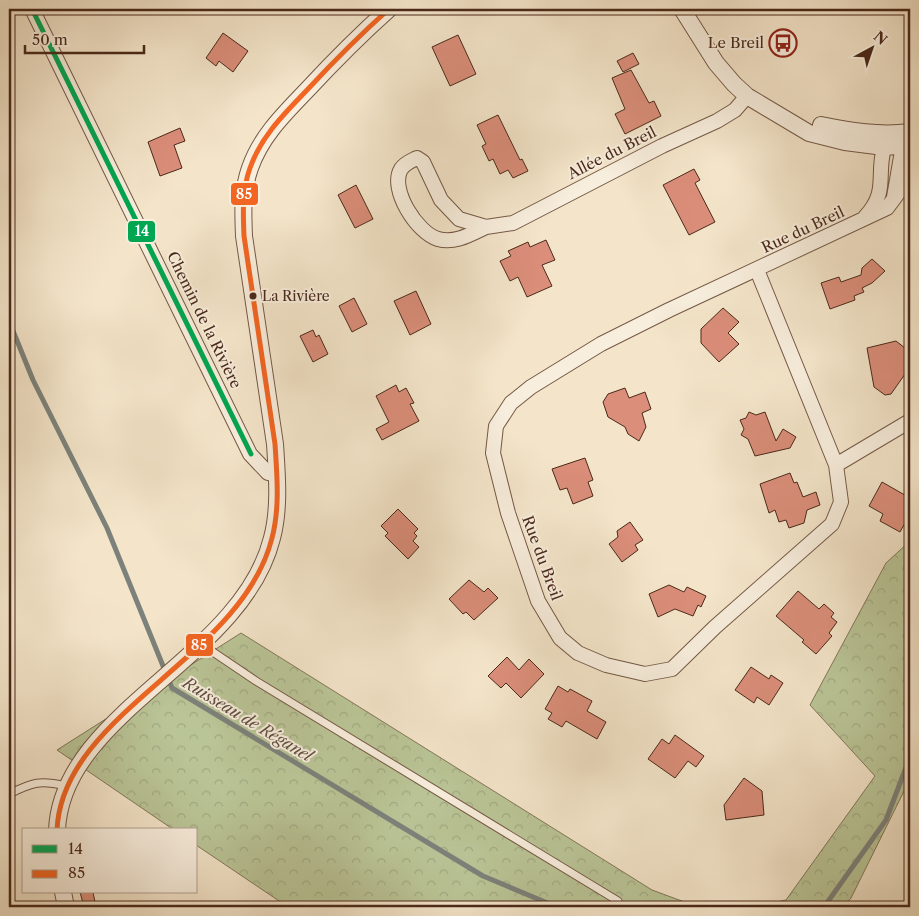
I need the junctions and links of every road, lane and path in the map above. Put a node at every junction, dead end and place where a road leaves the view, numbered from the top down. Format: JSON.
{"nodes":[{"id":1,"x":32,"y":9,"type":"edge"},
{"id":2,"x":389,"y":9,"type":"edge"},
{"id":3,"x":682,"y":9,"type":"edge"},
{"id":4,"x":747,"y":96,"type":"junction"},
{"id":5,"x":910,"y":132,"type":"edge"},
{"id":6,"x":896,"y":143,"type":"edge"},
{"id":7,"x":910,"y":177,"type":"edge"},
{"id":8,"x":894,"y":197,"type":"junction"},
{"id":9,"x":862,"y":220,"type":"junction"},
{"id":10,"x":486,"y":227,"type":"junction"},
{"id":11,"x":757,"y":270,"type":"junction"},
{"id":12,"x":910,"y":422,"type":"edge"},
{"id":13,"x":836,"y":465,"type":"junction"},
{"id":14,"x":277,"y":475,"type":"junction"},
{"id":15,"x":204,"y":642,"type":"junction"},
{"id":16,"x":66,"y":786,"type":"junction"},
{"id":17,"x":9,"y":794,"type":"edge"},
{"id":18,"x":57,"y":828,"type":"edge"},
{"id":19,"x":63,"y":894,"type":"edge"},
{"id":20,"x":618,"y":901,"type":"dead end"},
{"id":21,"x":66,"y":907,"type":"edge"}],
"edges":[{"from":1,"to":14,"type":"street","name":"Chemin de la Rivière"},
{"from":2,"to":14,"type":"street"},
{"from":3,"to":4,"type":"street"},
{"from":4,"to":6,"type":"street"},
{"from":4,"to":10,"type":"street","name":"Allée du Breil"},
{"from":5,"to":6,"type":"street"},
{"from":6,"to":8,"type":"street"},
{"from":6,"to":9,"type":"street","name":"Rue du Breil"},
{"from":7,"to":8,"type":"street","name":"Rue du Breil"},
{"from":8,"to":9,"type":"street","name":"Rue du Breil"},
{"from":9,"to":11,"type":"street","name":"Rue du Breil"},
{"from":10,"to":10,"type":"street","name":"Allée du Breil"},
{"from":11,"to":13,"type":"street","name":"Rue du Breil"},
{"from":11,"to":13,"type":"street","name":"Rue du Breil"},
{"from":12,"to":13,"type":"street"},
{"from":14,"to":15,"type":"street"},
{"from":15,"to":16,"type":"street"},
{"from":15,"to":20,"type":"lane"},
{"from":16,"to":17,"type":"lane"},
{"from":16,"to":18,"type":"street"},
{"from":19,"to":21,"type":"street"}]}
